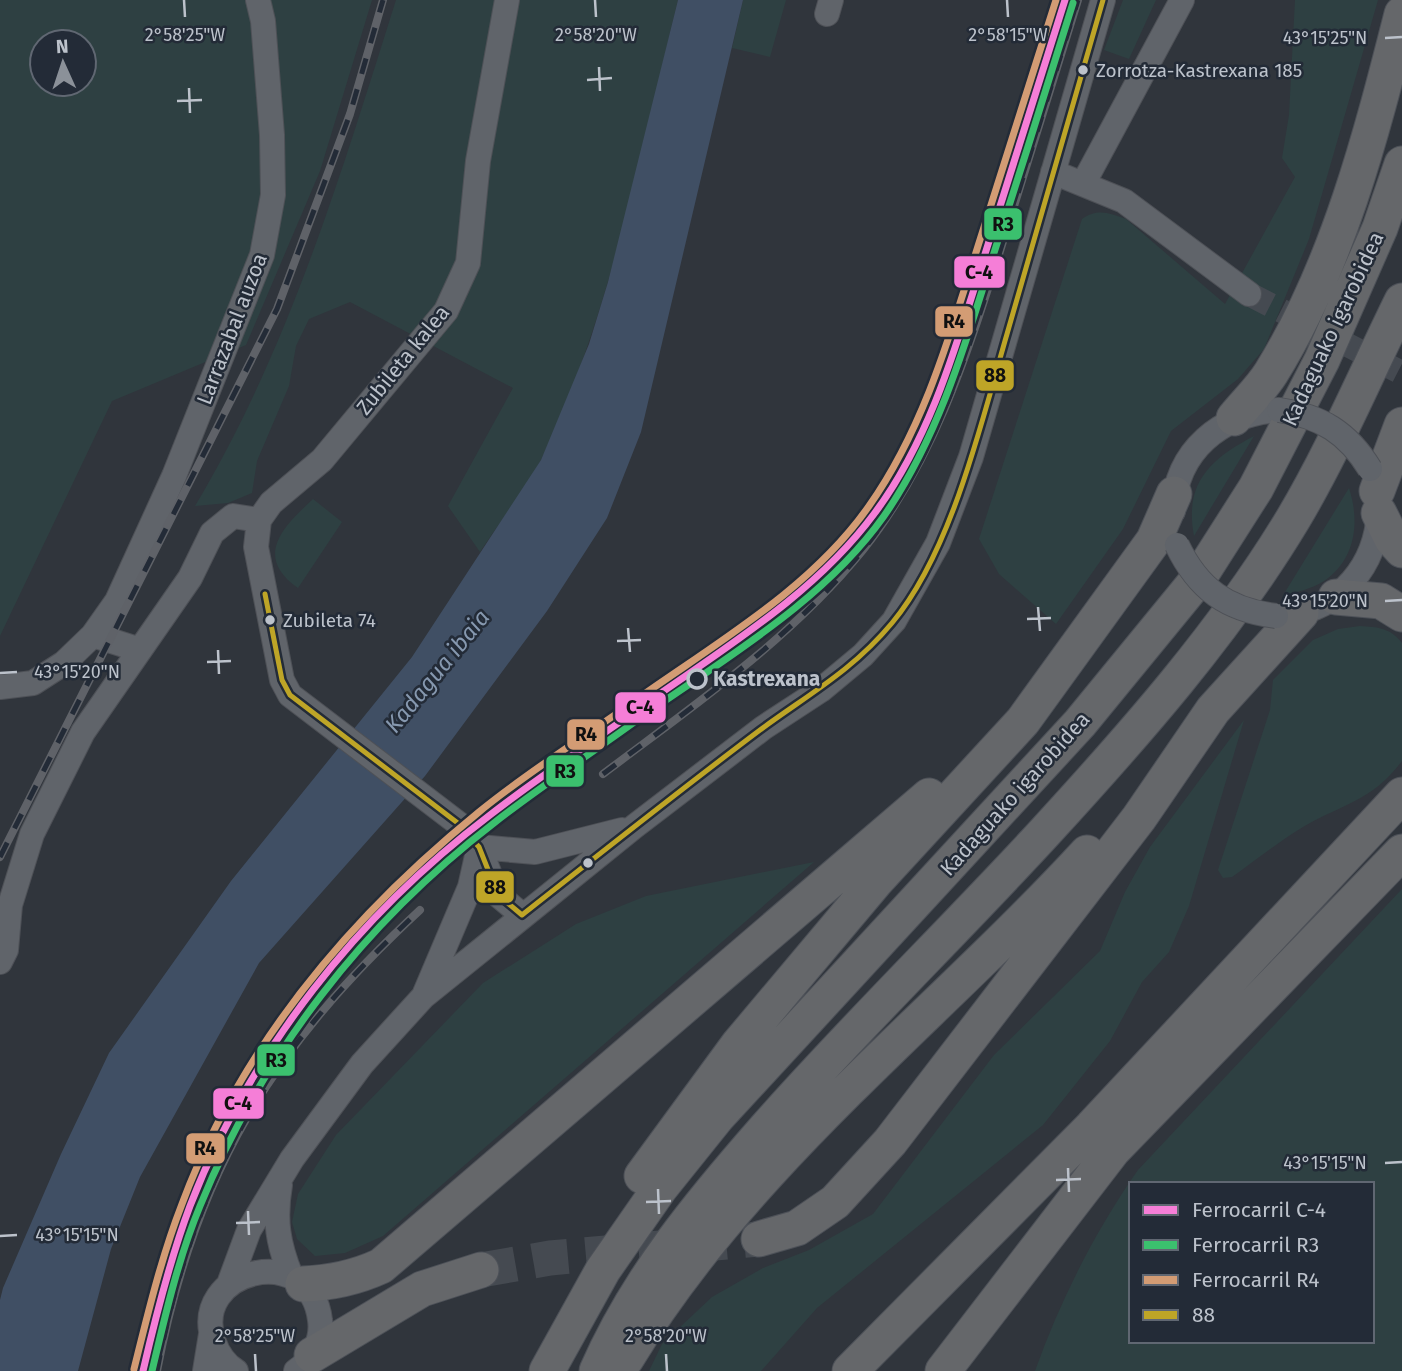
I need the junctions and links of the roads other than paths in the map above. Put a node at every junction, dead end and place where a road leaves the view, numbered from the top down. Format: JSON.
{"nodes":[{"id":1,"x":258,"y":0,"type":"edge"},
{"id":2,"x":507,"y":0,"type":"edge"},
{"id":3,"x":1103,"y":0,"type":"edge"},
{"id":4,"x":1182,"y":0,"type":"edge"},
{"id":5,"x":1402,"y":14,"type":"edge"},
{"id":6,"x":1402,"y":164,"type":"edge"},
{"id":7,"x":1053,"y":172,"type":"junction"},
{"id":8,"x":1083,"y":184,"type":"junction"},
{"id":9,"x":1249,"y":294,"type":"tunnel mouth"},
{"id":10,"x":1402,"y":301,"type":"edge"},
{"id":11,"x":1234,"y":418,"type":"junction"},
{"id":12,"x":1402,"y":425,"type":"edge"},
{"id":13,"x":1375,"y":491,"type":"junction"},
{"id":14,"x":1174,"y":494,"type":"junction"},
{"id":15,"x":259,"y":520,"type":"junction"},
{"id":16,"x":1402,"y":550,"type":"edge"},
{"id":17,"x":1336,"y":597,"type":"junction"},
{"id":18,"x":1402,"y":614,"type":"edge"},
{"id":19,"x":1288,"y":615,"type":"junction"},
{"id":20,"x":1085,"y":632,"type":"junction"},
{"id":21,"x":93,"y":635,"type":"junction"},
{"id":22,"x":139,"y":650,"type":"junction"},
{"id":23,"x":0,"y":687,"type":"edge"},
{"id":24,"x":1164,"y":778,"type":"junction"},
{"id":25,"x":1402,"y":795,"type":"edge"},
{"id":26,"x":635,"y":826,"type":"junction"},
{"id":27,"x":478,"y":847,"type":"junction"},
{"id":28,"x":1402,"y":852,"type":"edge"},
{"id":29,"x":522,"y":915,"type":"junction"},
{"id":30,"x":0,"y":962,"type":"edge"},
{"id":31,"x":423,"y":997,"type":"junction"},
{"id":32,"x":281,"y":1181,"type":"junction"},
{"id":33,"x":759,"y":1239,"type":"tunnel mouth"},
{"id":34,"x":481,"y":1270,"type":"tunnel mouth"},
{"id":35,"x":297,"y":1280,"type":"junction"},
{"id":36,"x":229,"y":1284,"type":"junction"},
{"id":37,"x":211,"y":1334,"type":"junction"},
{"id":38,"x":304,"y":1363,"type":"edge"},
{"id":39,"x":205,"y":1371,"type":"edge"},
{"id":40,"x":236,"y":1371,"type":"edge"},
{"id":41,"x":527,"y":1371,"type":"edge"},
{"id":42,"x":547,"y":1371,"type":"edge"},
{"id":43,"x":597,"y":1371,"type":"edge"},
{"id":44,"x":619,"y":1371,"type":"edge"},
{"id":45,"x":850,"y":1371,"type":"edge"},
{"id":46,"x":943,"y":1371,"type":"edge"}],
"edges":[{"from":1,"to":21,"type":"street","name":"Larrazabal auzoa"},
{"from":2,"to":15,"type":"street","name":"Zubileta kalea"},
{"from":3,"to":7,"type":"street"},
{"from":4,"to":8,"type":"street"},
{"from":5,"to":11,"type":"highway"},
{"from":6,"to":42,"type":"highway","name":"Kadaguako igarobidea"},
{"from":7,"to":8,"type":"street"},
{"from":7,"to":26,"type":"street"},
{"from":8,"to":9,"type":"street"},
{"from":10,"to":43,"type":"highway"},
{"from":11,"to":13,"type":"street","bridge":true},
{"from":11,"to":14,"type":"street"},
{"from":12,"to":13,"type":"highway"},
{"from":13,"to":16,"type":"highway"},
{"from":13,"to":17,"type":"street"},
{"from":14,"to":19,"type":"street","bridge":true},
{"from":14,"to":20,"type":"highway"},
{"from":15,"to":22,"type":"street"},
{"from":15,"to":27,"type":"street"},
{"from":17,"to":18,"type":"highway"},
{"from":17,"to":19,"type":"street"},
{"from":19,"to":24,"type":"highway"},
{"from":20,"to":35,"type":"highway"},
{"from":20,"to":41,"type":"highway"},
{"from":21,"to":22,"type":"street"},
{"from":21,"to":23,"type":"street","name":"Larrazabal auzoa"},
{"from":22,"to":30,"type":"street"},
{"from":24,"to":33,"type":"highway"},
{"from":24,"to":44,"type":"highway"},
{"from":25,"to":45,"type":"highway"},
{"from":26,"to":27,"type":"street"},
{"from":26,"to":29,"type":"street"},
{"from":27,"to":29,"type":"street"},
{"from":27,"to":31,"type":"street"},
{"from":28,"to":46,"type":"highway"},
{"from":29,"to":31,"type":"street"},
{"from":31,"to":32,"type":"street"},
{"from":32,"to":35,"type":"street"},
{"from":32,"to":36,"type":"street"},
{"from":34,"to":38,"type":"highway"},
{"from":35,"to":36,"type":"street"},
{"from":35,"to":38,"type":"street"},
{"from":36,"to":37,"type":"street"},
{"from":37,"to":39,"type":"street"},
{"from":37,"to":40,"type":"street"}]}
